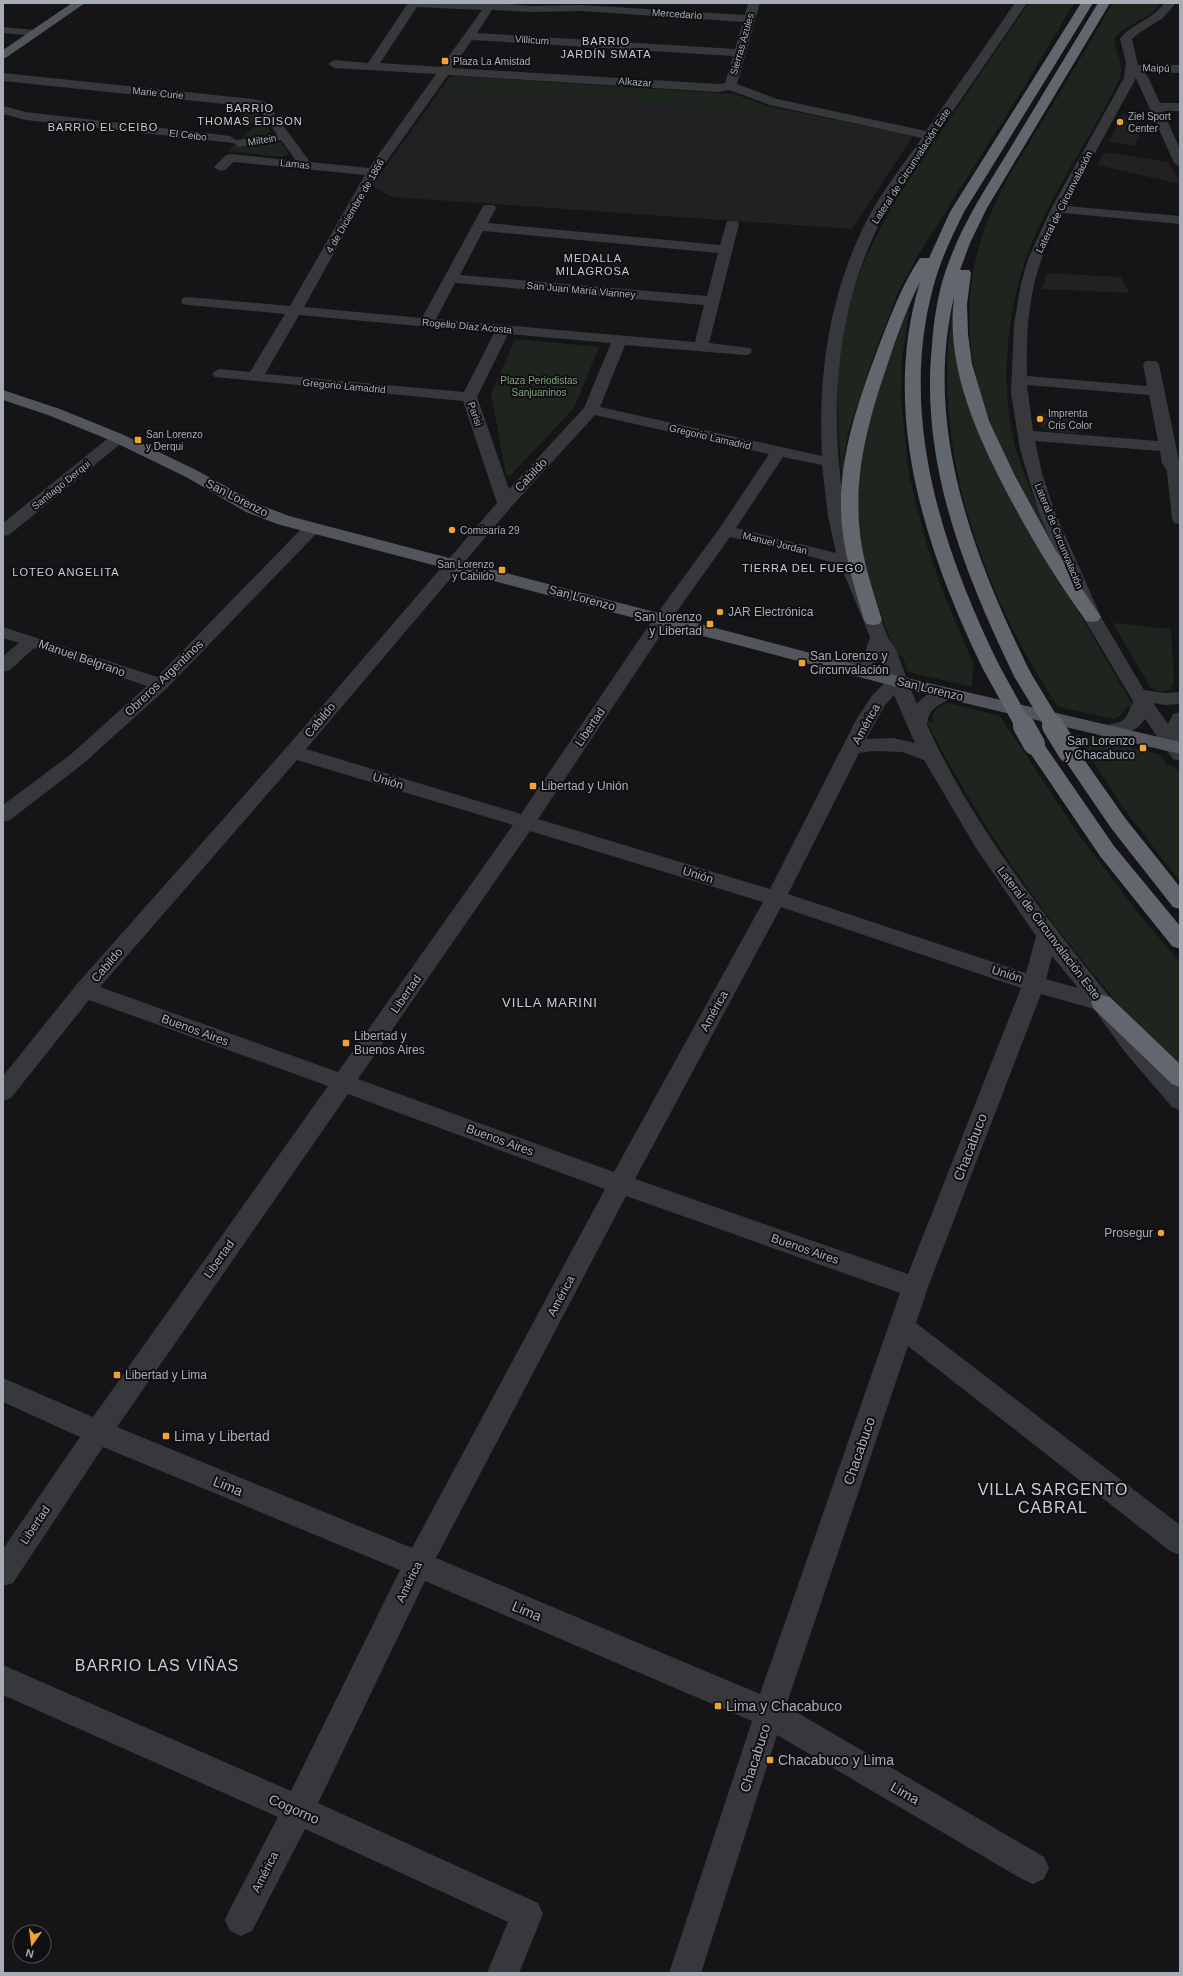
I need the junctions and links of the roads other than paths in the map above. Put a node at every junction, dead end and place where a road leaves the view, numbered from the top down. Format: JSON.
{"nodes":[{"id":1,"x":79,"y":3,"type":"edge"},
{"id":2,"x":414,"y":3,"type":"edge"},
{"id":3,"x":754,"y":3,"type":"edge"},
{"id":4,"x":1021,"y":3,"type":"edge"},
{"id":5,"x":1087,"y":3,"type":"edge"},
{"id":6,"x":1104,"y":3,"type":"edge"},
{"id":7,"x":1170,"y":3,"type":"edge"},
{"id":8,"x":491,"y":5,"type":"edge"},
{"id":9,"x":583,"y":6,"type":"edge"},
{"id":10,"x":667,"y":8,"type":"edge"},
{"id":11,"x":749,"y":20,"type":"junction"},
{"id":12,"x":3,"y":30,"type":"edge"},
{"id":13,"x":36,"y":33,"type":"junction"},
{"id":14,"x":468,"y":36,"type":"junction"},
{"id":15,"x":739,"y":53,"type":"junction"},
{"id":16,"x":3,"y":55,"type":"edge"},
{"id":17,"x":334,"y":64,"type":"dead end"},
{"id":18,"x":372,"y":66,"type":"junction"},
{"id":19,"x":1133,"y":68,"type":"junction"},
{"id":20,"x":1180,"y":69,"type":"edge"},
{"id":21,"x":444,"y":70,"type":"junction"},
{"id":22,"x":3,"y":77,"type":"edge"},
{"id":23,"x":730,"y":86,"type":"junction"},
{"id":24,"x":1155,"y":107,"type":"junction"},
{"id":25,"x":1180,"y":107,"type":"edge"},
{"id":26,"x":3,"y":110,"type":"edge"},
{"id":27,"x":285,"y":136,"type":"junction"},
{"id":28,"x":930,"y":136,"type":"junction"},
{"id":29,"x":235,"y":142,"type":"joint"},
{"id":30,"x":1180,"y":163,"type":"edge"},
{"id":31,"x":306,"y":165,"type":"junction"},
{"id":32,"x":220,"y":166,"type":"dead end"},
{"id":33,"x":373,"y":172,"type":"junction"},
{"id":34,"x":489,"y":208,"type":"dead end"},
{"id":35,"x":980,"y":208,"type":"junction"},
{"id":36,"x":1058,"y":209,"type":"junction"},
{"id":37,"x":957,"y":212,"type":"junction"},
{"id":38,"x":1180,"y":220,"type":"edge"},
{"id":39,"x":732,"y":224,"type":"dead end"},
{"id":40,"x":479,"y":226,"type":"junction"},
{"id":41,"x":726,"y":250,"type":"junction"},
{"id":42,"x":450,"y":278,"type":"junction"},
{"id":43,"x":188,"y":300,"type":"dead end"},
{"id":44,"x":712,"y":302,"type":"junction"},
{"id":45,"x":295,"y":310,"type":"junction"},
{"id":46,"x":426,"y":323,"type":"junction"},
{"id":47,"x":503,"y":330,"type":"junction"},
{"id":48,"x":620,"y":340,"type":"junction"},
{"id":49,"x":700,"y":347,"type":"junction"},
{"id":50,"x":745,"y":351,"type":"dead end"},
{"id":51,"x":1151,"y":364,"type":"dead end"},
{"id":52,"x":220,"y":374,"type":"dead end"},
{"id":53,"x":255,"y":377,"type":"junction"},
{"id":54,"x":1019,"y":380,"type":"junction"},
{"id":55,"x":1156,"y":391,"type":"junction"},
{"id":56,"x":3,"y":395,"type":"edge"},
{"id":57,"x":469,"y":397,"type":"junction"},
{"id":58,"x":592,"y":410,"type":"junction"},
{"id":59,"x":1026,"y":435,"type":"junction"},
{"id":60,"x":118,"y":438,"type":"junction"},
{"id":61,"x":1167,"y":447,"type":"junction"},
{"id":62,"x":778,"y":452,"type":"junction"},
{"id":63,"x":830,"y":462,"type":"junction"},
{"id":64,"x":1178,"y":471,"type":"edge"},
{"id":65,"x":505,"y":503,"type":"junction"},
{"id":66,"x":1180,"y":519,"type":"edge"},
{"id":67,"x":312,"y":528,"type":"junction"},
{"id":68,"x":726,"y":531,"type":"junction"},
{"id":69,"x":3,"y":532,"type":"edge"},
{"id":70,"x":848,"y":561,"type":"junction"},
{"id":71,"x":453,"y":564,"type":"junction"},
{"id":72,"x":1092,"y":617,"type":"junction"},
{"id":73,"x":662,"y":619,"type":"junction"},
{"id":74,"x":875,"y":629,"type":"junction"},
{"id":75,"x":3,"y":632,"type":"edge"},
{"id":76,"x":32,"y":641,"type":"junction"},
{"id":77,"x":3,"y":666,"type":"edge"},
{"id":78,"x":844,"y":667,"type":"junction"},
{"id":79,"x":897,"y":681,"type":"junction"},
{"id":80,"x":160,"y":684,"type":"junction"},
{"id":81,"x":945,"y":693,"type":"junction"},
{"id":82,"x":1140,"y":698,"type":"junction"},
{"id":83,"x":1180,"y":698,"type":"edge"},
{"id":84,"x":1180,"y":718,"type":"edge"},
{"id":85,"x":917,"y":727,"type":"junction"},
{"id":86,"x":1105,"y":731,"type":"junction"},
{"id":87,"x":852,"y":748,"type":"junction"},
{"id":88,"x":1176,"y":748,"type":"edge"},
{"id":89,"x":293,"y":752,"type":"junction"},
{"id":90,"x":931,"y":756,"type":"junction"},
{"id":91,"x":3,"y":815,"type":"edge"},
{"id":92,"x":526,"y":822,"type":"junction"},
{"id":93,"x":776,"y":898,"type":"junction"},
{"id":94,"x":1180,"y":902,"type":"edge"},
{"id":95,"x":1048,"y":934,"type":"junction"},
{"id":96,"x":1180,"y":941,"type":"edge"},
{"id":97,"x":1034,"y":984,"type":"junction"},
{"id":98,"x":85,"y":990,"type":"junction"},
{"id":99,"x":1102,"y":1003,"type":"junction"},
{"id":100,"x":1180,"y":1078,"type":"edge"},
{"id":101,"x":344,"y":1083,"type":"junction"},
{"id":102,"x":3,"y":1092,"type":"edge"},
{"id":103,"x":1180,"y":1101,"type":"edge"},
{"id":104,"x":620,"y":1184,"type":"junction"},
{"id":105,"x":916,"y":1287,"type":"junction"},
{"id":106,"x":902,"y":1327,"type":"junction"},
{"id":107,"x":3,"y":1390,"type":"edge"},
{"id":108,"x":98,"y":1432,"type":"junction"},
{"id":109,"x":1180,"y":1542,"type":"edge"},
{"id":110,"x":418,"y":1564,"type":"junction"},
{"id":111,"x":3,"y":1572,"type":"edge"},
{"id":112,"x":3,"y":1680,"type":"edge"},
{"id":113,"x":770,"y":1713,"type":"junction"},
{"id":114,"x":298,"y":1810,"type":"junction"},
{"id":115,"x":1033,"y":1868,"type":"dead end"},
{"id":116,"x":241,"y":1920,"type":"dead end"},
{"id":117,"x":503,"y":1973,"type":"edge"},
{"id":118,"x":685,"y":1973,"type":"edge"}],
"edges":[{"from":1,"to":13,"type":"main road"},
{"from":2,"to":8,"type":"street","name":"Mercedario"},
{"from":2,"to":18,"type":"street"},
{"from":3,"to":11,"type":"street","name":"Sierras Azules"},
{"from":4,"to":28,"type":"street","name":"Lateral de Circunvalación Este"},
{"from":5,"to":37,"type":"highway"},
{"from":6,"to":35,"type":"highway"},
{"from":7,"to":19,"type":"street"},
{"from":8,"to":9,"type":"street","name":"Mercedario"},
{"from":8,"to":14,"type":"street","name":"4 de Diciembre de 1866"},
{"from":9,"to":10,"type":"street","name":"Mercedario"},
{"from":10,"to":11,"type":"street","name":"Mercedario"},
{"from":11,"to":15,"type":"street","name":"Sierras Azules"},
{"from":12,"to":13,"type":"street"},
{"from":13,"to":16,"type":"main road"},
{"from":14,"to":15,"type":"street","name":"Villicum"},
{"from":14,"to":21,"type":"street","name":"4 de Diciembre de 1866"},
{"from":15,"to":23,"type":"street","name":"Sierras Azules"},
{"from":17,"to":18,"type":"street","name":"Alkazar"},
{"from":18,"to":21,"type":"street","name":"Alkazar"},
{"from":19,"to":20,"type":"street","name":"Maipú"},
{"from":19,"to":24,"type":"street"},
{"from":19,"to":36,"type":"street","name":"Lateral de Circunvalación"},
{"from":21,"to":23,"type":"street","name":"Alkazar"},
{"from":21,"to":33,"type":"street","name":"4 de Diciembre de 1866"},
{"from":22,"to":27,"type":"street","name":"Marie Curie"},
{"from":23,"to":28,"type":"street","name":"Alkazar"},
{"from":24,"to":25,"type":"street"},
{"from":24,"to":30,"type":"street"},
{"from":26,"to":29,"type":"street","name":"El Ceibo"},
{"from":27,"to":29,"type":"street","name":"Miltein"},
{"from":27,"to":31,"type":"street","name":"Marie Curie"},
{"from":28,"to":63,"type":"street","name":"Lateral de Circunvalación Este"},
{"from":31,"to":32,"type":"street","name":"Lamas"},
{"from":31,"to":33,"type":"street","name":"Lamas"},
{"from":33,"to":45,"type":"street","name":"4 de Diciembre de 1866"},
{"from":34,"to":40,"type":"street"},
{"from":35,"to":72,"type":"highway"},
{"from":35,"to":94,"type":"highway","bridge":true},
{"from":36,"to":38,"type":"street"},
{"from":36,"to":54,"type":"street","name":"Lateral de Circunvalación"},
{"from":37,"to":74,"type":"highway"},
{"from":37,"to":96,"type":"highway","bridge":true},
{"from":39,"to":41,"type":"street"},
{"from":40,"to":41,"type":"street"},
{"from":40,"to":42,"type":"street"},
{"from":41,"to":44,"type":"street"},
{"from":42,"to":44,"type":"street","name":"San Juan María Vianney"},
{"from":42,"to":46,"type":"street"},
{"from":43,"to":45,"type":"street","name":"Rogelio Díaz Acosta"},
{"from":44,"to":49,"type":"street"},
{"from":45,"to":46,"type":"street","name":"Rogelio Díaz Acosta"},
{"from":45,"to":53,"type":"street","name":"4 de Diciembre de 1866"},
{"from":46,"to":47,"type":"street","name":"Rogelio Díaz Acosta"},
{"from":47,"to":48,"type":"street","name":"Rogelio Díaz Acosta"},
{"from":47,"to":57,"type":"street","name":"Parisi"},
{"from":48,"to":49,"type":"street","name":"Rogelio Díaz Acosta"},
{"from":48,"to":58,"type":"street","name":"Cabildo"},
{"from":49,"to":50,"type":"street","name":"Rogelio Díaz Acosta"},
{"from":51,"to":55,"type":"street"},
{"from":52,"to":53,"type":"street","name":"Gregorio Lamadrid"},
{"from":53,"to":57,"type":"street","name":"Gregorio Lamadrid"},
{"from":54,"to":55,"type":"street"},
{"from":54,"to":59,"type":"street","name":"Lateral de Circunvalación"},
{"from":55,"to":61,"type":"street"},
{"from":56,"to":60,"type":"main road","name":"San Lorenzo"},
{"from":57,"to":65,"type":"street","name":"Parisi"},
{"from":58,"to":62,"type":"street","name":"Gregorio Lamadrid"},
{"from":58,"to":65,"type":"street","name":"Cabildo"},
{"from":59,"to":61,"type":"street"},
{"from":59,"to":72,"type":"street","name":"Lateral de Circunvalación"},
{"from":60,"to":67,"type":"main road","name":"San Lorenzo"},
{"from":60,"to":69,"type":"street","name":"Santiago Derqui"},
{"from":61,"to":64,"type":"street"},
{"from":62,"to":63,"type":"street","name":"Gregorio Lamadrid"},
{"from":62,"to":68,"type":"street","name":"Libertad"},
{"from":63,"to":70,"type":"street","name":"Lateral de Circunvalación Este"},
{"from":64,"to":66,"type":"street"},
{"from":65,"to":71,"type":"street","name":"Cabildo"},
{"from":67,"to":71,"type":"main road","name":"San Lorenzo"},
{"from":67,"to":80,"type":"street","name":"Obreros Argentinos"},
{"from":68,"to":70,"type":"street","name":"Manuel Jordan"},
{"from":68,"to":73,"type":"street","name":"Libertad"},
{"from":70,"to":74,"type":"street","name":"Lateral de Circunvalación Este"},
{"from":71,"to":73,"type":"main road","name":"San Lorenzo"},
{"from":71,"to":89,"type":"street","name":"Cabildo"},
{"from":72,"to":82,"type":"street","name":"Lateral de Circunvalación"},
{"from":73,"to":78,"type":"main road","name":"San Lorenzo"},
{"from":73,"to":92,"type":"street","name":"Libertad"},
{"from":74,"to":78,"type":"street"},
{"from":74,"to":79,"type":"street","name":"Lateral de Circunvalación Este"},
{"from":75,"to":76,"type":"street","name":"Manuel Belgrano"},
{"from":76,"to":77,"type":"street"},
{"from":76,"to":80,"type":"street","name":"Manuel Belgrano"},
{"from":78,"to":79,"type":"main road","name":"San Lorenzo"},
{"from":79,"to":81,"type":"main road","name":"San Lorenzo"},
{"from":79,"to":85,"type":"street","name":"Lateral de Circunvalación Este"},
{"from":79,"to":87,"type":"street","name":"América"},
{"from":80,"to":91,"type":"street","name":"Obreros Argentinos"},
{"from":81,"to":85,"type":"street"},
{"from":81,"to":86,"type":"main road","name":"San Lorenzo"},
{"from":82,"to":83,"type":"street"},
{"from":82,"to":86,"type":"street"},
{"from":82,"to":88,"type":"street","name":"Lateral de Circunvalación"},
{"from":84,"to":88,"type":"street"},
{"from":85,"to":90,"type":"street","name":"Lateral de Circunvalación Este"},
{"from":86,"to":88,"type":"main road","name":"San Lorenzo"},
{"from":87,"to":90,"type":"street"},
{"from":87,"to":93,"type":"street","name":"América"},
{"from":89,"to":92,"type":"street","name":"Unión"},
{"from":89,"to":98,"type":"street","name":"Cabildo"},
{"from":90,"to":95,"type":"street","name":"Lateral de Circunvalación Este"},
{"from":92,"to":93,"type":"street","name":"Unión"},
{"from":92,"to":101,"type":"street","name":"Libertad"},
{"from":93,"to":97,"type":"street","name":"Unión"},
{"from":93,"to":104,"type":"street","name":"América"},
{"from":95,"to":97,"type":"street","name":"Chacabuco"},
{"from":95,"to":99,"type":"street","name":"Lateral de Circunvalación Este"},
{"from":97,"to":99,"type":"street","name":"Unión"},
{"from":97,"to":105,"type":"street","name":"Chacabuco"},
{"from":98,"to":101,"type":"street","name":"Buenos Aires"},
{"from":98,"to":102,"type":"street","name":"Cabildo"},
{"from":99,"to":100,"type":"highway"},
{"from":99,"to":103,"type":"street","name":"Lateral de Circunvalación Este"},
{"from":101,"to":104,"type":"street","name":"Buenos Aires"},
{"from":101,"to":108,"type":"street","name":"Libertad"},
{"from":104,"to":105,"type":"street","name":"Buenos Aires"},
{"from":104,"to":110,"type":"street","name":"América"},
{"from":105,"to":106,"type":"street","name":"Chacabuco"},
{"from":106,"to":109,"type":"street"},
{"from":106,"to":113,"type":"street","name":"Chacabuco"},
{"from":107,"to":108,"type":"street","name":"Lima"},
{"from":108,"to":110,"type":"street","name":"Lima"},
{"from":108,"to":111,"type":"street","name":"Libertad"},
{"from":110,"to":113,"type":"street","name":"Lima"},
{"from":110,"to":114,"type":"street","name":"América"},
{"from":112,"to":114,"type":"street","name":"Cogorno"},
{"from":113,"to":115,"type":"street","name":"Lima"},
{"from":113,"to":118,"type":"street","name":"Chacabuco"},
{"from":114,"to":116,"type":"street","name":"América"},
{"from":114,"to":117,"type":"street","name":"Cogorno"}]}
